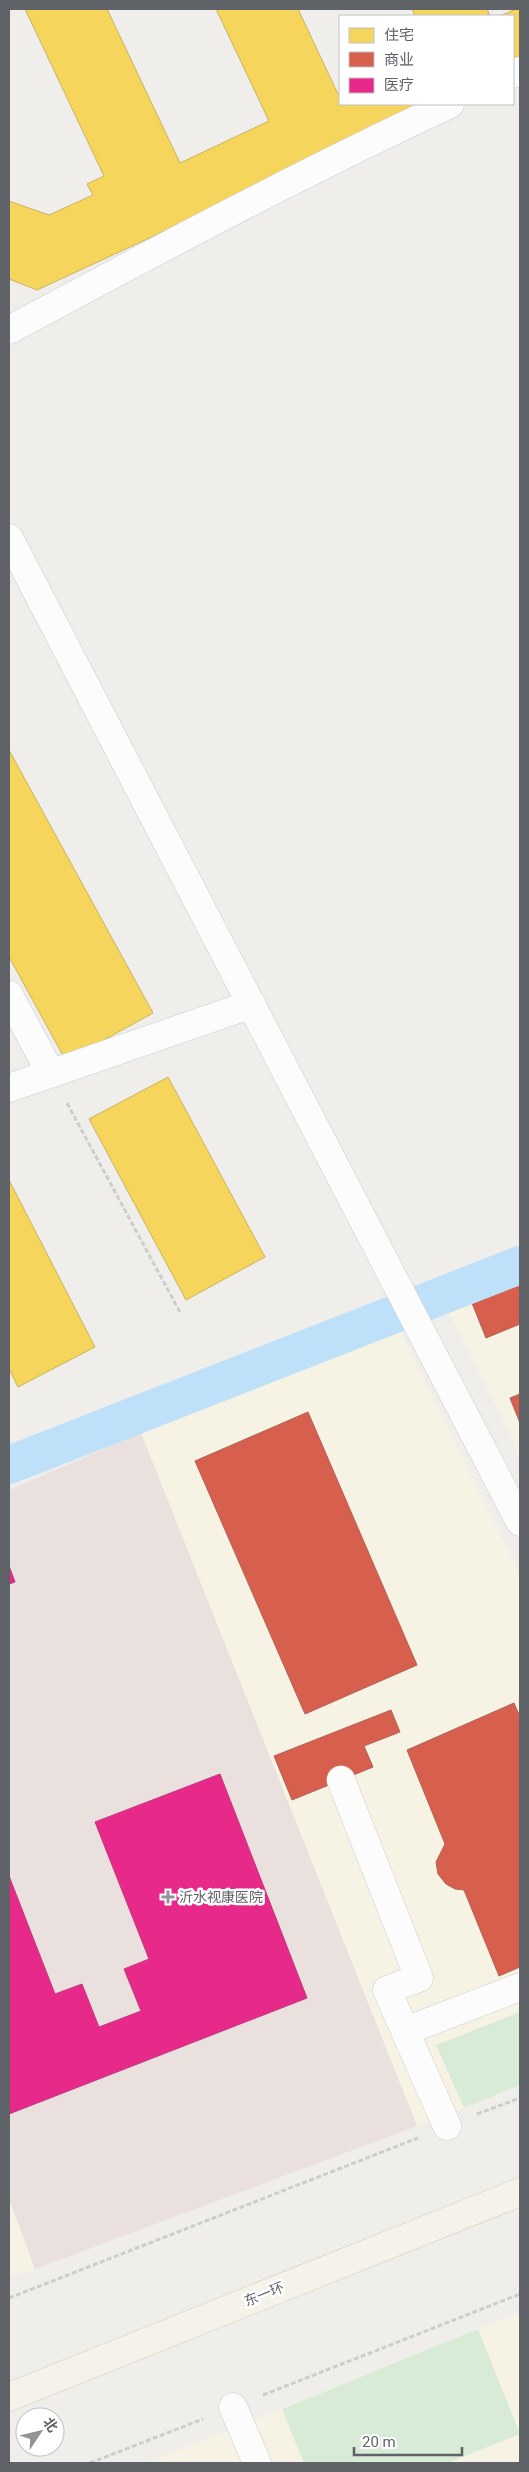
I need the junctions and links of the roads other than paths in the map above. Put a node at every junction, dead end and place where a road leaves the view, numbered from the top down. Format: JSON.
{"nodes":[{"id":1,"x":448,"y":105,"type":"edge"},
{"id":2,"x":9,"y":330,"type":"edge"},
{"id":3,"x":9,"y":538,"type":"edge"},
{"id":4,"x":9,"y":995,"type":"edge"},
{"id":5,"x":252,"y":1004,"type":"junction"},
{"id":6,"x":51,"y":1074,"type":"junction"},
{"id":7,"x":9,"y":1088,"type":"edge"},
{"id":8,"x":520,"y":1522,"type":"edge"},
{"id":9,"x":341,"y":1780,"type":"dead end"},
{"id":10,"x":520,"y":1987,"type":"edge"},
{"id":11,"x":405,"y":2031,"type":"junction"},
{"id":12,"x":447,"y":2126,"type":"road end"},
{"id":13,"x":520,"y":2192,"type":"edge"},
{"id":14,"x":9,"y":2397,"type":"edge"},
{"id":15,"x":233,"y":2407,"type":"road end"},
{"id":16,"x":256,"y":2463,"type":"edge"}],
"edges":[{"from":1,"to":2,"type":"street"},
{"from":3,"to":5,"type":"street"},
{"from":4,"to":6,"type":"street"},
{"from":5,"to":6,"type":"street"},
{"from":5,"to":8,"type":"street"},
{"from":6,"to":7,"type":"street"},
{"from":9,"to":11,"type":"street"},
{"from":10,"to":11,"type":"street"},
{"from":11,"to":12,"type":"street"},
{"from":13,"to":14,"type":"main road","name":"东一环"},
{"from":15,"to":16,"type":"street"}]}
